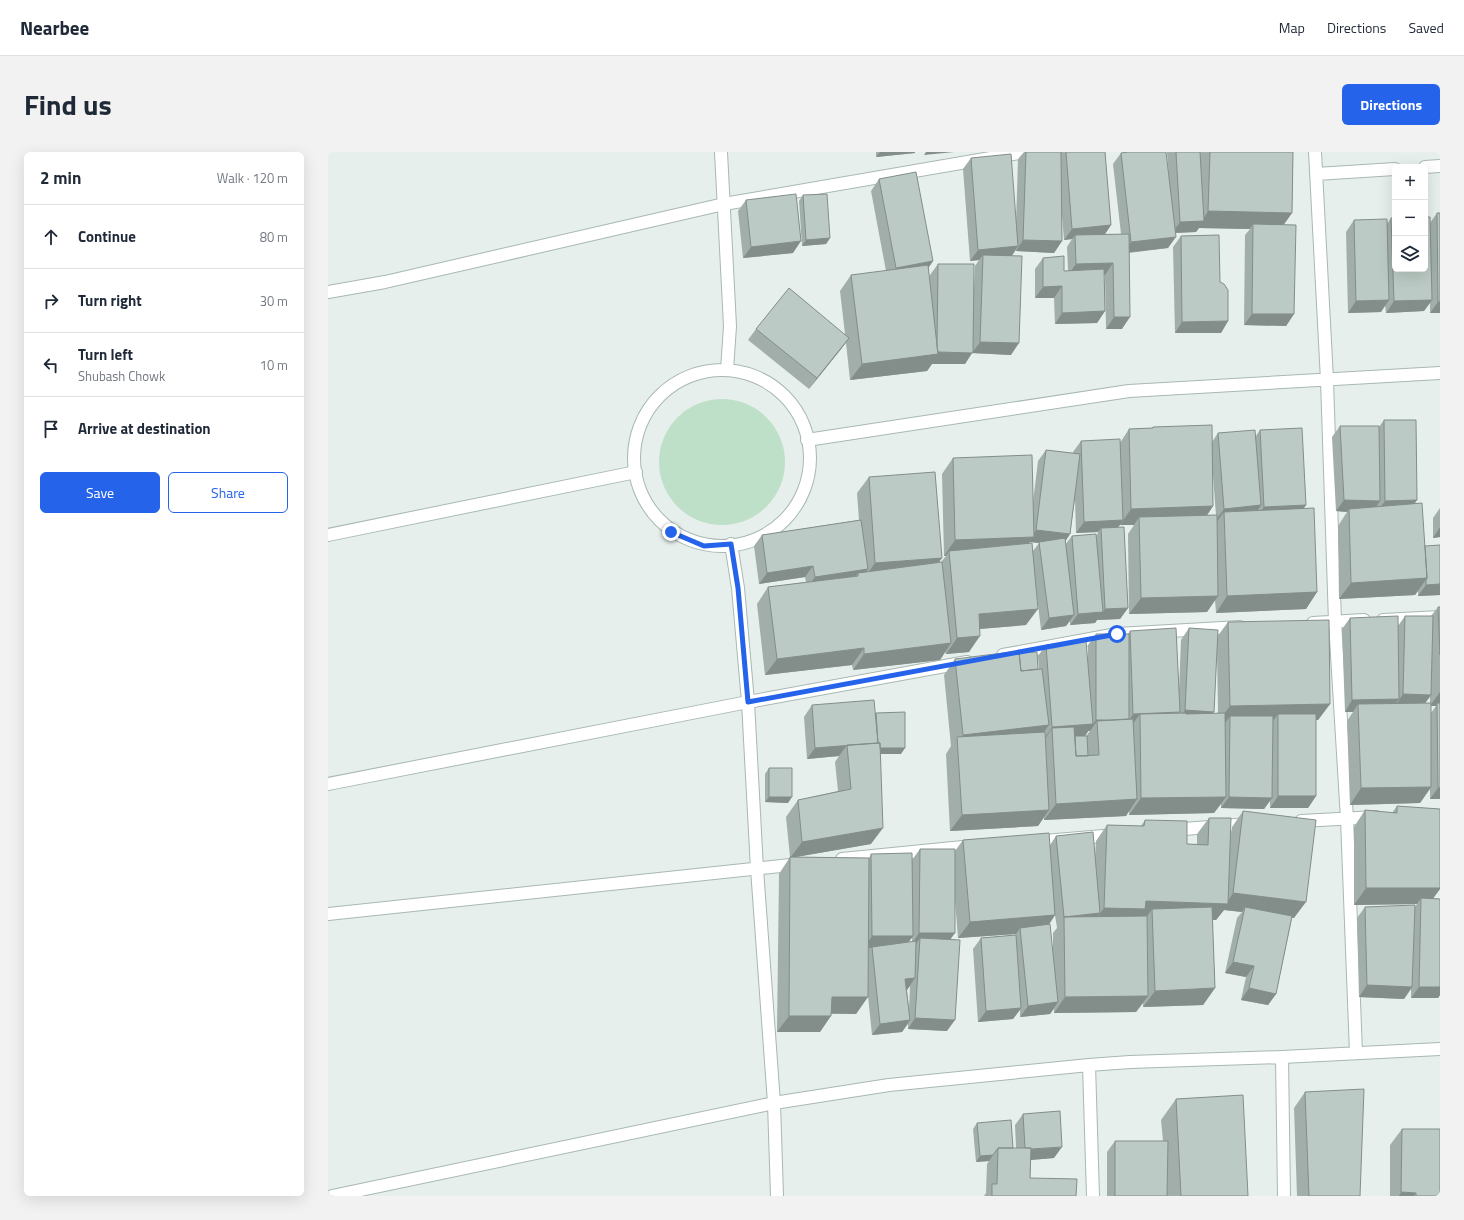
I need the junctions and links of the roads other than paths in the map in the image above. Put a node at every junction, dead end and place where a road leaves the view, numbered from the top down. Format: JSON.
{"nodes":[{"id":1,"x":721,"y":152,"type":"edge"},
{"id":2,"x":1025,"y":152,"type":"edge"},
{"id":3,"x":1315,"y":152,"type":"edge"},
{"id":4,"x":1440,"y":166,"type":"edge"},
{"id":5,"x":1428,"y":167,"type":"edge"},
{"id":6,"x":1392,"y":169,"type":"edge"},
{"id":7,"x":1316,"y":174,"type":"junction"},
{"id":8,"x":724,"y":204,"type":"junction"},
{"id":9,"x":328,"y":292,"type":"edge"},
{"id":10,"x":728,"y":370,"type":"junction"},
{"id":11,"x":1440,"y":373,"type":"edge"},
{"id":12,"x":1327,"y":380,"type":"junction"},
{"id":13,"x":807,"y":440,"type":"junction"},
{"id":14,"x":636,"y":472,"type":"junction"},
{"id":15,"x":328,"y":535,"type":"edge"},
{"id":16,"x":731,"y":544,"type":"junction"},
{"id":17,"x":1440,"y":617,"type":"edge"},
{"id":18,"x":1335,"y":622,"type":"junction"},
{"id":19,"x":1301,"y":624,"type":"edge"},
{"id":20,"x":1255,"y":626,"type":"edge"},
{"id":21,"x":994,"y":657,"type":"edge"},
{"id":22,"x":979,"y":660,"type":"edge"},
{"id":23,"x":748,"y":702,"type":"junction"},
{"id":24,"x":328,"y":784,"type":"edge"},
{"id":25,"x":1386,"y":816,"type":"edge"},
{"id":26,"x":1347,"y":818,"type":"junction"},
{"id":27,"x":1287,"y":822,"type":"edge"},
{"id":28,"x":1257,"y":824,"type":"edge"},
{"id":29,"x":1156,"y":832,"type":"edge"},
{"id":30,"x":1124,"y":834,"type":"edge"},
{"id":31,"x":1023,"y":842,"type":"edge"},
{"id":32,"x":984,"y":846,"type":"edge"},
{"id":33,"x":827,"y":861,"type":"edge"},
{"id":34,"x":812,"y":863,"type":"edge"},
{"id":35,"x":757,"y":869,"type":"junction"},
{"id":36,"x":328,"y":914,"type":"edge"},
{"id":37,"x":1440,"y":1049,"type":"edge"},
{"id":38,"x":1356,"y":1053,"type":"junction"},
{"id":39,"x":1282,"y":1057,"type":"junction"},
{"id":40,"x":1089,"y":1065,"type":"junction"},
{"id":41,"x":774,"y":1103,"type":"junction"},
{"id":42,"x":332,"y":1196,"type":"edge"},
{"id":43,"x":777,"y":1196,"type":"edge"},
{"id":44,"x":1093,"y":1196,"type":"edge"},
{"id":45,"x":1284,"y":1196,"type":"edge"}],
"edges":[{"from":1,"to":8,"type":"street"},
{"from":2,"to":8,"type":"street"},
{"from":3,"to":7,"type":"street"},
{"from":4,"to":5,"type":"street"},
{"from":6,"to":7,"type":"street"},
{"from":7,"to":12,"type":"street"},
{"from":8,"to":9,"type":"street"},
{"from":8,"to":10,"type":"street"},
{"from":10,"to":13,"type":"street"},
{"from":10,"to":14,"type":"street"},
{"from":11,"to":12,"type":"street"},
{"from":12,"to":13,"type":"street"},
{"from":12,"to":18,"type":"street"},
{"from":13,"to":16,"type":"street"},
{"from":14,"to":15,"type":"street"},
{"from":14,"to":16,"type":"street"},
{"from":16,"to":23,"type":"street"},
{"from":17,"to":18,"type":"street"},
{"from":18,"to":19,"type":"street"},
{"from":18,"to":26,"type":"street"},
{"from":20,"to":21,"type":"street"},
{"from":22,"to":23,"type":"street"},
{"from":23,"to":24,"type":"street"},
{"from":23,"to":35,"type":"street"},
{"from":25,"to":26,"type":"street"},
{"from":26,"to":27,"type":"street"},
{"from":26,"to":38,"type":"street"},
{"from":28,"to":29,"type":"street"},
{"from":30,"to":31,"type":"street"},
{"from":32,"to":33,"type":"street"},
{"from":34,"to":35,"type":"street"},
{"from":35,"to":36,"type":"street"},
{"from":35,"to":41,"type":"street"},
{"from":37,"to":38,"type":"street"},
{"from":38,"to":39,"type":"street"},
{"from":39,"to":40,"type":"street"},
{"from":39,"to":45,"type":"street"},
{"from":40,"to":41,"type":"street"},
{"from":40,"to":44,"type":"street"},
{"from":41,"to":42,"type":"street"},
{"from":41,"to":43,"type":"street"}]}
